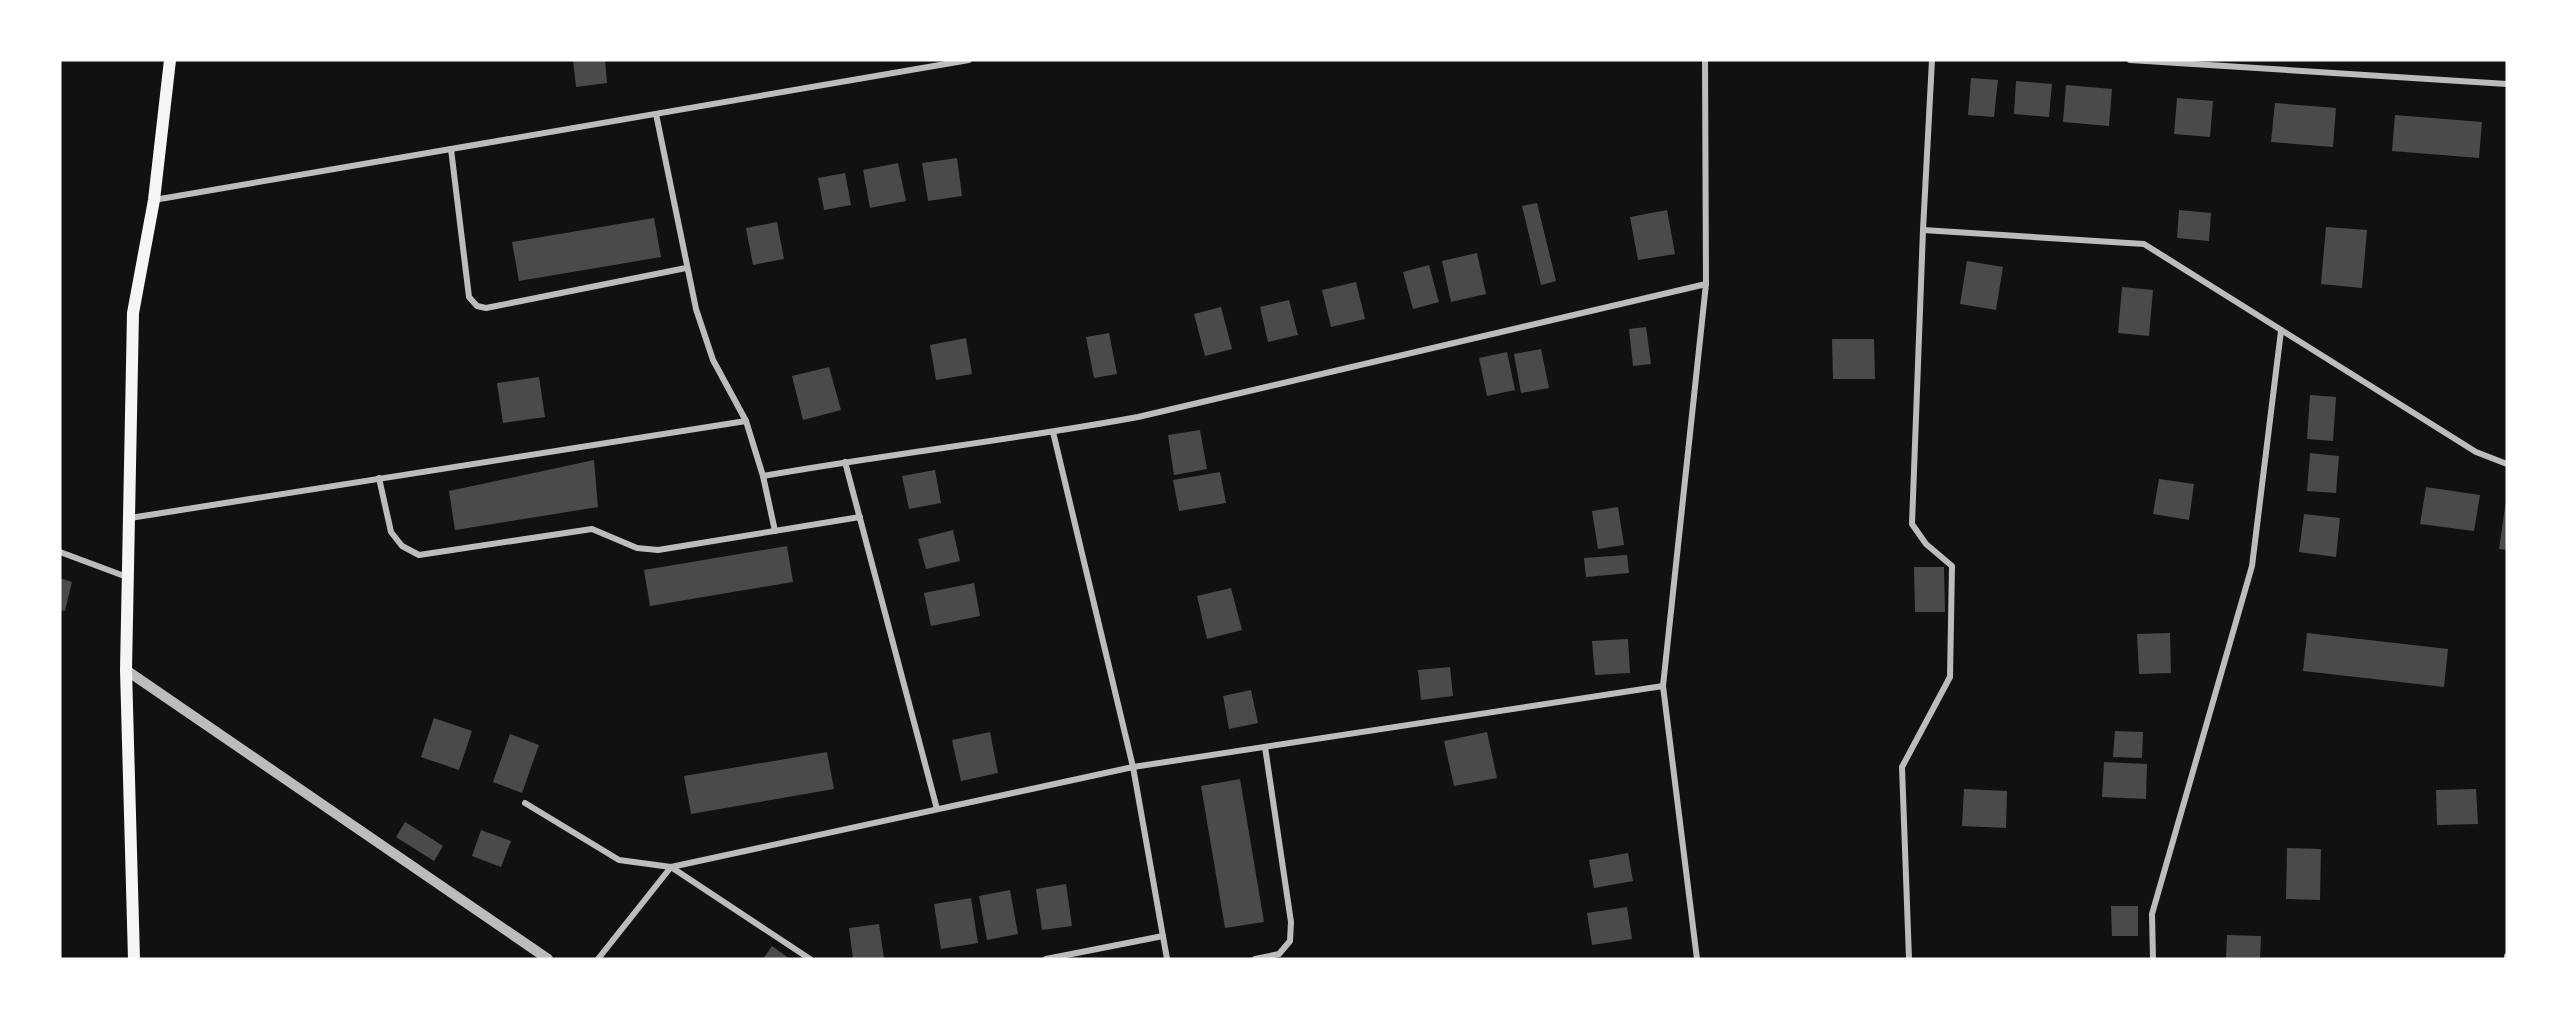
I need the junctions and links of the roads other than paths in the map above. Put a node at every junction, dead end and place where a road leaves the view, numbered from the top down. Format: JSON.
{"nodes":[{"id":1,"x":170,"y":60,"type":"edge"},
{"id":2,"x":967,"y":60,"type":"edge"},
{"id":3,"x":1704,"y":60,"type":"edge"},
{"id":4,"x":1932,"y":60,"type":"edge"},
{"id":5,"x":2130,"y":60,"type":"edge"},
{"id":6,"x":2507,"y":84,"type":"edge"},
{"id":7,"x":656,"y":114,"type":"junction"},
{"id":8,"x":451,"y":149,"type":"junction"},
{"id":9,"x":154,"y":200,"type":"junction"},
{"id":10,"x":1923,"y":230,"type":"junction"},
{"id":11,"x":686,"y":268,"type":"junction"},
{"id":12,"x":1706,"y":284,"type":"junction"},
{"id":13,"x":2282,"y":331,"type":"junction"},
{"id":14,"x":746,"y":421,"type":"junction"},
{"id":15,"x":1053,"y":432,"type":"junction"},
{"id":16,"x":845,"y":462,"type":"junction"},
{"id":17,"x":2507,"y":464,"type":"edge"},
{"id":18,"x":763,"y":476,"type":"junction"},
{"id":19,"x":379,"y":478,"type":"junction"},
{"id":20,"x":860,"y":517,"type":"junction"},
{"id":21,"x":129,"y":518,"type":"junction"},
{"id":22,"x":775,"y":531,"type":"junction"},
{"id":23,"x":60,"y":552,"type":"edge"},
{"id":24,"x":128,"y":577,"type":"junction"},
{"id":25,"x":126,"y":670,"type":"junction"},
{"id":26,"x":1663,"y":686,"type":"junction"},
{"id":27,"x":1265,"y":747,"type":"junction"},
{"id":28,"x":1133,"y":767,"type":"junction"},
{"id":29,"x":525,"y":803,"type":"dead end"},
{"id":30,"x":937,"y":808,"type":"junction"},
{"id":31,"x":671,"y":867,"type":"junction"},
{"id":32,"x":1163,"y":936,"type":"junction"},
{"id":33,"x":134,"y":959,"type":"edge"},
{"id":34,"x":548,"y":959,"type":"edge"},
{"id":35,"x":598,"y":959,"type":"edge"},
{"id":36,"x":810,"y":959,"type":"edge"},
{"id":37,"x":1046,"y":959,"type":"edge"},
{"id":38,"x":1167,"y":959,"type":"edge"},
{"id":39,"x":1254,"y":959,"type":"edge"},
{"id":40,"x":1697,"y":959,"type":"edge"},
{"id":41,"x":1909,"y":959,"type":"edge"},
{"id":42,"x":2153,"y":959,"type":"edge"}],
"edges":[{"from":1,"to":9,"type":"main road"},
{"from":2,"to":7,"type":"street"},
{"from":3,"to":12,"type":"street"},
{"from":4,"to":10,"type":"street"},
{"from":5,"to":6,"type":"street"},
{"from":7,"to":8,"type":"street"},
{"from":7,"to":11,"type":"street"},
{"from":8,"to":9,"type":"street"},
{"from":8,"to":11,"type":"street"},
{"from":9,"to":21,"type":"main road"},
{"from":10,"to":13,"type":"street"},
{"from":10,"to":41,"type":"street"},
{"from":11,"to":14,"type":"street"},
{"from":12,"to":15,"type":"street"},
{"from":12,"to":26,"type":"street"},
{"from":13,"to":17,"type":"street"},
{"from":13,"to":42,"type":"street"},
{"from":14,"to":18,"type":"street"},
{"from":14,"to":19,"type":"street"},
{"from":15,"to":16,"type":"street"},
{"from":15,"to":28,"type":"street"},
{"from":16,"to":18,"type":"street"},
{"from":16,"to":20,"type":"street"},
{"from":18,"to":22,"type":"street"},
{"from":19,"to":21,"type":"street"},
{"from":19,"to":22,"type":"street"},
{"from":20,"to":22,"type":"street"},
{"from":20,"to":30,"type":"street"},
{"from":21,"to":24,"type":"main road"},
{"from":23,"to":24,"type":"street"},
{"from":24,"to":25,"type":"main road"},
{"from":25,"to":33,"type":"main road"},
{"from":25,"to":34,"type":"street"},
{"from":26,"to":27,"type":"street"},
{"from":26,"to":40,"type":"street"},
{"from":27,"to":28,"type":"street"},
{"from":27,"to":39,"type":"street"},
{"from":28,"to":30,"type":"street"},
{"from":28,"to":32,"type":"street"},
{"from":29,"to":31,"type":"street"},
{"from":30,"to":31,"type":"street"},
{"from":31,"to":35,"type":"street"},
{"from":31,"to":36,"type":"street"},
{"from":32,"to":37,"type":"street"},
{"from":32,"to":38,"type":"street"}]}
